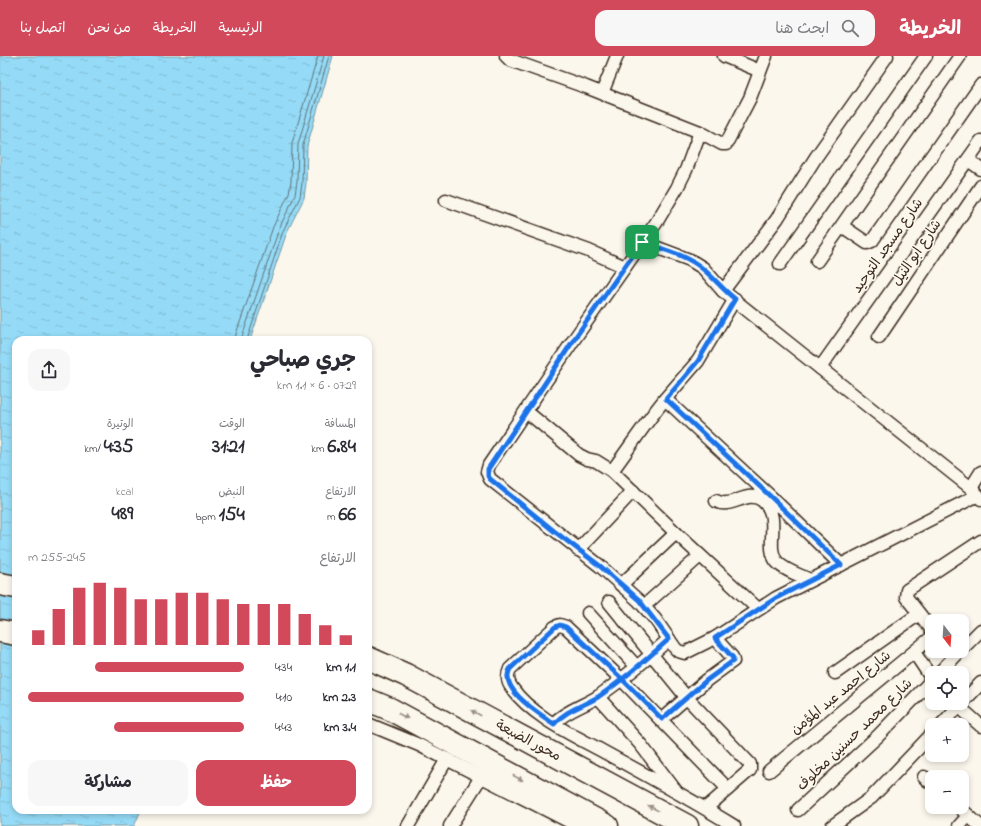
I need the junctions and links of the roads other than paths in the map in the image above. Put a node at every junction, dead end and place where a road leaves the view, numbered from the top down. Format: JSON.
{"nodes":[{"id":1,"x":506,"y":56,"type":"edge"},
{"id":2,"x":617,"y":56,"type":"edge"},
{"id":3,"x":724,"y":56,"type":"edge"},
{"id":4,"x":766,"y":56,"type":"edge"},
{"id":5,"x":887,"y":56,"type":"edge"},
{"id":6,"x":926,"y":56,"type":"edge"},
{"id":7,"x":960,"y":56,"type":"edge"},
{"id":8,"x":760,"y":71,"type":"junction"},
{"id":9,"x":981,"y":85,"type":"edge"},
{"id":10,"x":602,"y":93,"type":"junction"},
{"id":11,"x":700,"y":132,"type":"junction"},
{"id":12,"x":981,"y":141,"type":"edge"},
{"id":13,"x":968,"y":160,"type":"junction"},
{"id":14,"x":981,"y":169,"type":"edge"},
{"id":15,"x":981,"y":186,"type":"edge"},
{"id":16,"x":446,"y":200,"type":"dead end"},
{"id":17,"x":842,"y":226,"type":"junction"},
{"id":18,"x":642,"y":242,"type":"junction"},
{"id":19,"x":817,"y":261,"type":"dead end"},
{"id":20,"x":780,"y":264,"type":"dead end"},
{"id":21,"x":625,"y":267,"type":"junction"},
{"id":22,"x":723,"y":291,"type":"junction"},
{"id":23,"x":735,"y":299,"type":"junction"},
{"id":24,"x":879,"y":337,"type":"dead end"},
{"id":25,"x":820,"y":368,"type":"junction"},
{"id":26,"x":666,"y":399,"type":"junction"},
{"id":27,"x":526,"y":411,"type":"junction"},
{"id":28,"x":612,"y":471,"type":"junction"},
{"id":29,"x":981,"y":472,"type":"edge"},
{"id":30,"x":633,"y":491,"type":"junction"},
{"id":31,"x":977,"y":494,"type":"edge"},
{"id":32,"x":716,"y":501,"type":"dead end"},
{"id":33,"x":676,"y":533,"type":"junction"},
{"id":34,"x":981,"y":541,"type":"edge"},
{"id":35,"x":578,"y":550,"type":"junction"},
{"id":36,"x":700,"y":556,"type":"junction"},
{"id":37,"x":841,"y":565,"type":"junction"},
{"id":38,"x":810,"y":580,"type":"junction"},
{"id":39,"x":0,"y":584,"type":"edge"},
{"id":40,"x":621,"y":585,"type":"junction"},
{"id":41,"x":12,"y":586,"type":"edge"},
{"id":42,"x":609,"y":602,"type":"dead end"},
{"id":43,"x":644,"y":606,"type":"junction"},
{"id":44,"x":758,"y":609,"type":"junction"},
{"id":45,"x":588,"y":613,"type":"dead end"},
{"id":46,"x":919,"y":614,"type":"junction"},
{"id":47,"x":925,"y":621,"type":"edge"},
{"id":48,"x":981,"y":630,"type":"edge"},
{"id":49,"x":0,"y":631,"type":"edge"},
{"id":50,"x":12,"y":633,"type":"edge"},
{"id":51,"x":715,"y":638,"type":"junction"},
{"id":52,"x":669,"y":639,"type":"junction"},
{"id":53,"x":969,"y":641,"type":"edge"},
{"id":54,"x":925,"y":643,"type":"edge"},
{"id":55,"x":914,"y":652,"type":"junction"},
{"id":56,"x":652,"y":654,"type":"junction"},
{"id":57,"x":951,"y":658,"type":"edge"},
{"id":58,"x":372,"y":660,"type":"edge"},
{"id":59,"x":636,"y":666,"type":"junction"},
{"id":60,"x":945,"y":666,"type":"edge"},
{"id":61,"x":925,"y":669,"type":"edge"},
{"id":62,"x":835,"y":673,"type":"dead end"},
{"id":63,"x":621,"y":678,"type":"junction"},
{"id":64,"x":981,"y":683,"type":"edge"},
{"id":65,"x":925,"y":687,"type":"edge"},
{"id":66,"x":969,"y":694,"type":"edge"},
{"id":67,"x":598,"y":696,"type":"junction"},
{"id":68,"x":687,"y":698,"type":"junction"},
{"id":69,"x":372,"y":702,"type":"edge"},
{"id":70,"x":953,"y":710,"type":"edge"},
{"id":71,"x":963,"y":710,"type":"edge"},
{"id":72,"x":947,"y":718,"type":"edge"},
{"id":73,"x":662,"y":719,"type":"junction"},
{"id":74,"x":554,"y":724,"type":"junction"},
{"id":75,"x":372,"y":726,"type":"edge"},
{"id":76,"x":981,"y":726,"type":"edge"},
{"id":77,"x":925,"y":741,"type":"edge"},
{"id":78,"x":447,"y":759,"type":"junction"},
{"id":79,"x":769,"y":771,"type":"dead end"},
{"id":80,"x":481,"y":777,"type":"junction"},
{"id":81,"x":728,"y":790,"type":"junction"},
{"id":82,"x":678,"y":794,"type":"junction"},
{"id":83,"x":706,"y":808,"type":"junction"},
{"id":84,"x":798,"y":810,"type":"dead end"},
{"id":85,"x":968,"y":816,"type":"joint"},
{"id":86,"x":408,"y":826,"type":"edge"},
{"id":87,"x":450,"y":826,"type":"edge"},
{"id":88,"x":578,"y":826,"type":"edge"},
{"id":89,"x":607,"y":826,"type":"edge"},
{"id":90,"x":687,"y":826,"type":"edge"},
{"id":91,"x":734,"y":826,"type":"edge"},
{"id":92,"x":832,"y":826,"type":"edge"},
{"id":93,"x":959,"y":826,"type":"edge"},
{"id":94,"x":980,"y":826,"type":"edge"}],
"edges":[{"from":1,"to":10,"type":"street"},
{"from":2,"to":10,"type":"street"},
{"from":3,"to":8,"type":"street"},
{"from":4,"to":8,"type":"street"},
{"from":5,"to":22,"type":"street"},
{"from":6,"to":20,"type":"street"},
{"from":7,"to":17,"type":"street"},
{"from":8,"to":11,"type":"street"},
{"from":9,"to":17,"type":"street"},
{"from":10,"to":11,"type":"street"},
{"from":11,"to":18,"type":"street"},
{"from":12,"to":13,"type":"street","name":"شارع مسجد التوحيد"},
{"from":13,"to":14,"type":"street"},
{"from":13,"to":25,"type":"street","name":"شارع مسجد التوحيد"},
{"from":15,"to":24,"type":"street","name":"شارع ابو النيل"},
{"from":16,"to":21,"type":"street"},
{"from":17,"to":19,"type":"street"},
{"from":18,"to":21,"type":"street"},
{"from":18,"to":22,"type":"street"},
{"from":21,"to":27,"type":"street"},
{"from":22,"to":23,"type":"street"},
{"from":23,"to":25,"type":"street"},
{"from":23,"to":26,"type":"street"},
{"from":25,"to":31,"type":"street"},
{"from":26,"to":28,"type":"street"},
{"from":26,"to":37,"type":"street"},
{"from":27,"to":28,"type":"street"},
{"from":27,"to":35,"type":"street"},
{"from":28,"to":30,"type":"street"},
{"from":29,"to":31,"type":"street"},
{"from":30,"to":33,"type":"street"},
{"from":30,"to":35,"type":"street"},
{"from":31,"to":37,"type":"street"},
{"from":32,"to":38,"type":"street"},
{"from":33,"to":36,"type":"street"},
{"from":33,"to":40,"type":"street"},
{"from":34,"to":46,"type":"street"},
{"from":35,"to":40,"type":"street"},
{"from":36,"to":43,"type":"street"},
{"from":36,"to":44,"type":"street"},
{"from":37,"to":38,"type":"street"},
{"from":38,"to":44,"type":"street"},
{"from":39,"to":41,"type":"highway"},
{"from":40,"to":43,"type":"street"},
{"from":42,"to":56,"type":"street"},
{"from":43,"to":52,"type":"street"},
{"from":44,"to":51,"type":"street"},
{"from":45,"to":59,"type":"street"},
{"from":46,"to":47,"type":"street"},
{"from":46,"to":62,"type":"street"},
{"from":48,"to":53,"type":"street"},
{"from":49,"to":50,"type":"highway"},
{"from":51,"to":52,"type":"street"},
{"from":51,"to":68,"type":"street"},
{"from":52,"to":56,"type":"street"},
{"from":54,"to":55,"type":"street","name":"شارع احمد عبد المؤمن"},
{"from":55,"to":61,"type":"street"},
{"from":55,"to":79,"type":"street","name":"شارع احمد عبد المؤمن"},
{"from":56,"to":59,"type":"street"},
{"from":56,"to":68,"type":"street"},
{"from":57,"to":60,"type":"street"},
{"from":90,"to":58,"type":"highway","name":"محور الضبعة","one_way":true},
{"from":59,"to":63,"type":"street"},
{"from":63,"to":67,"type":"street"},
{"from":63,"to":73,"type":"street"},
{"from":63,"to":74,"type":"street"},
{"from":64,"to":66,"type":"street"},
{"from":65,"to":84,"type":"street","name":"شارع محمد حسنين مخلوف"},
{"from":67,"to":74,"type":"street"},
{"from":67,"to":82,"type":"street"},
{"from":68,"to":73,"type":"street"},
{"from":68,"to":81,"type":"street"},
{"from":69,"to":89,"type":"highway","one_way":true},
{"from":70,"to":72,"type":"street"},
{"from":71,"to":76,"type":"street"},
{"from":73,"to":81,"type":"street"},
{"from":74,"to":82,"type":"street"},
{"from":75,"to":78,"type":"street"},
{"from":77,"to":92,"type":"street"},
{"from":78,"to":80,"type":"street"},
{"from":78,"to":86,"type":"street"},
{"from":80,"to":87,"type":"street"},
{"from":80,"to":88,"type":"street"},
{"from":81,"to":83,"type":"street"},
{"from":82,"to":83,"type":"street"},
{"from":83,"to":91,"type":"street"},
{"from":85,"to":93,"type":"street"},
{"from":85,"to":94,"type":"street"}]}
